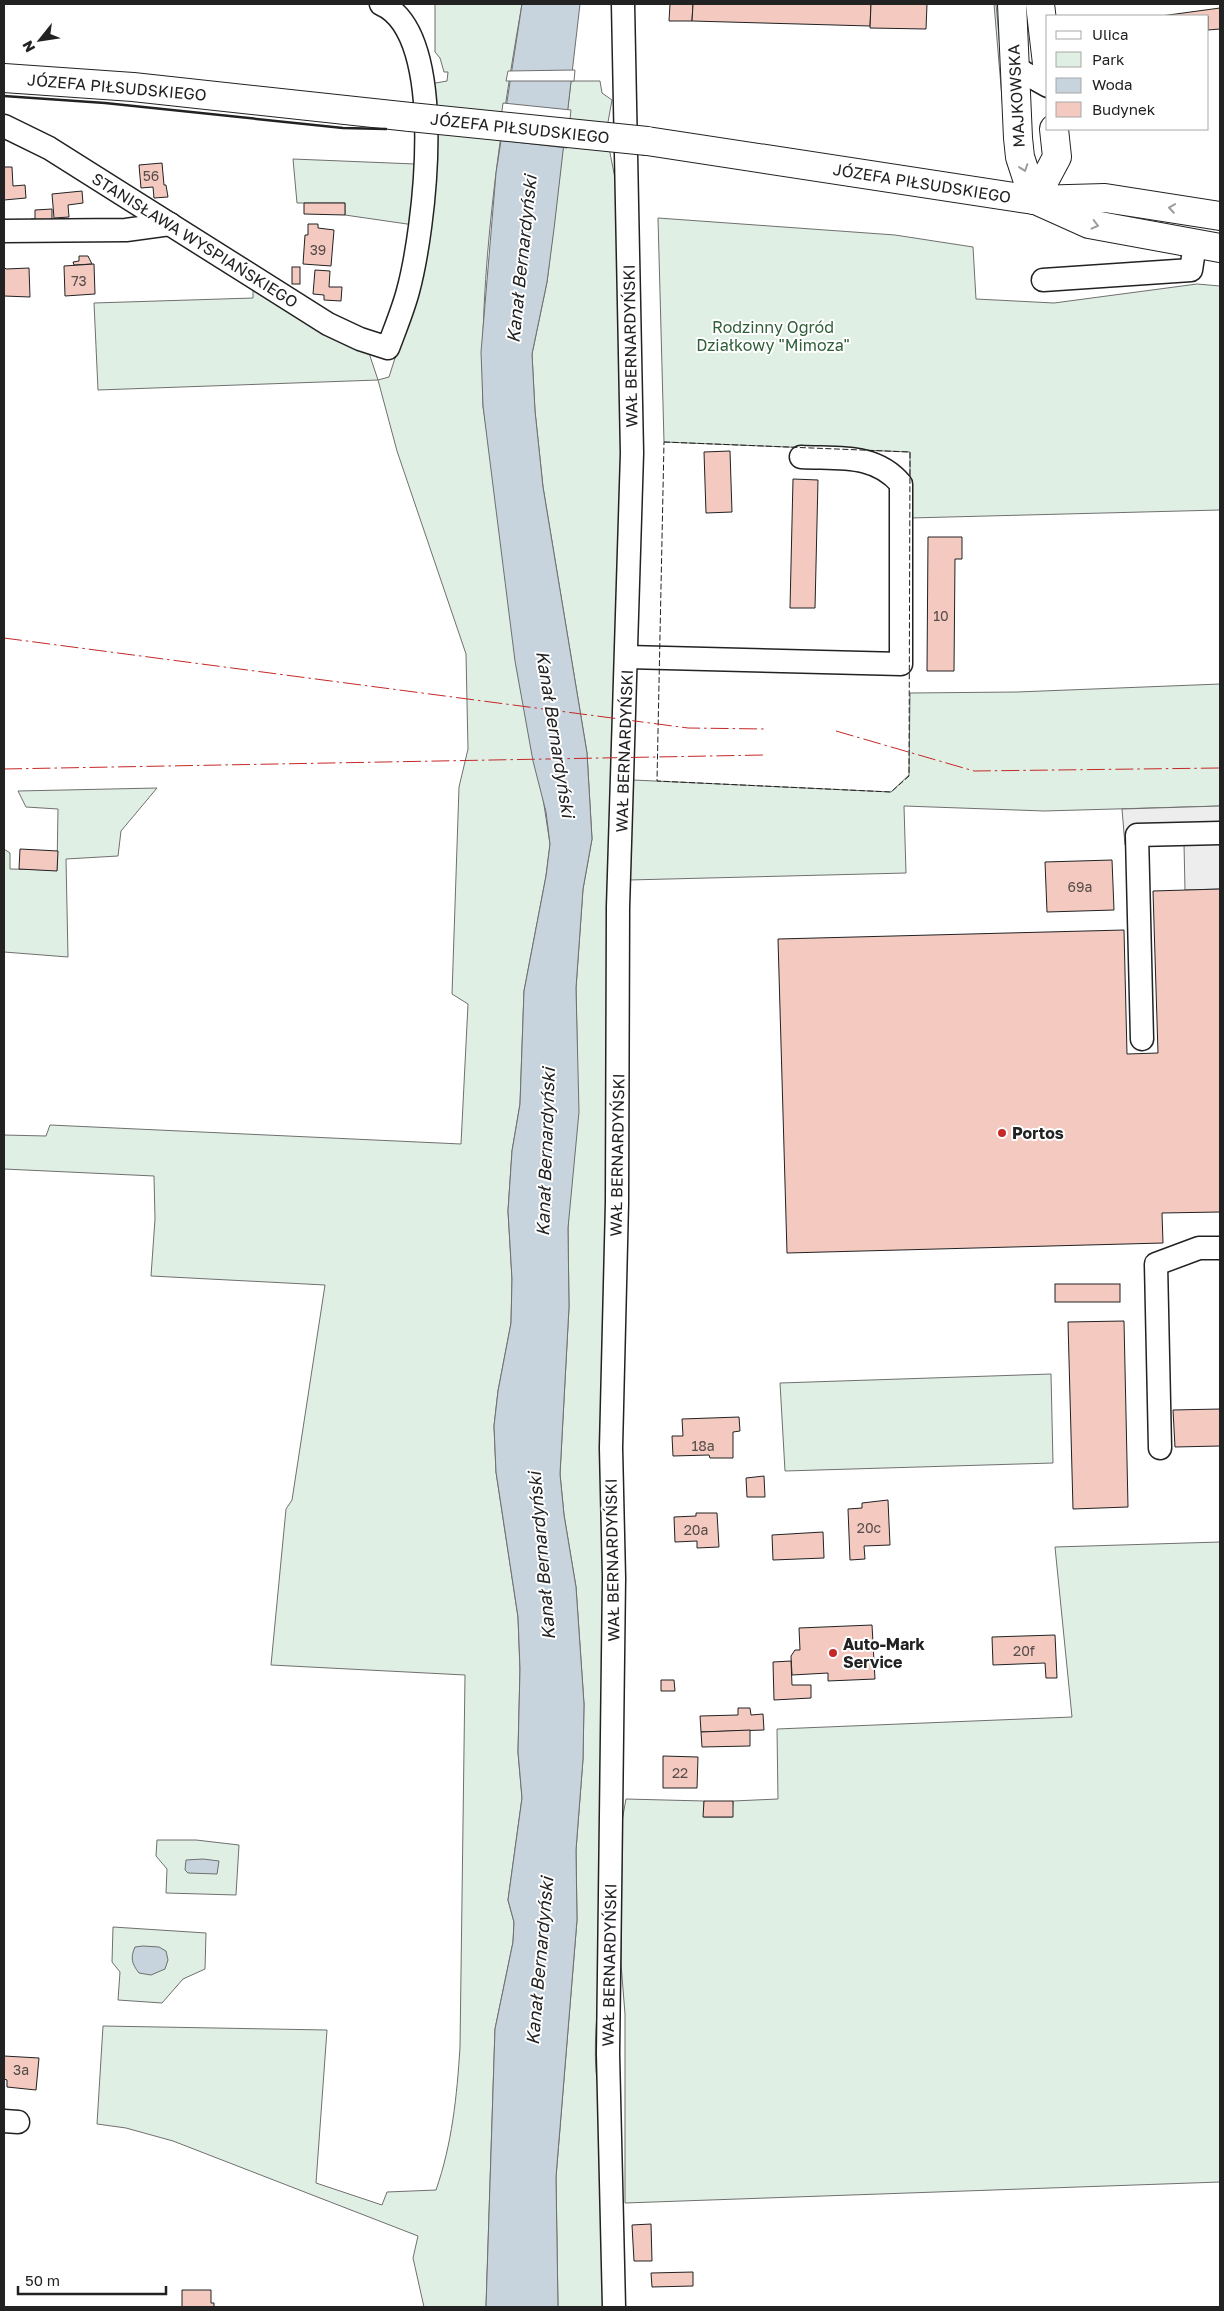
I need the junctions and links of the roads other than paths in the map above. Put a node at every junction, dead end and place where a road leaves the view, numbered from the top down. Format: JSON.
{"nodes":[{"id":1,"x":380,"y":4,"type":"edge"},
{"id":2,"x":623,"y":4,"type":"edge"},
{"id":3,"x":1012,"y":4,"type":"edge"},
{"id":4,"x":1040,"y":4,"type":"edge"},
{"id":5,"x":1046,"y":55,"type":"edge"},
{"id":6,"x":1014,"y":68,"type":"junction"},
{"id":7,"x":4,"y":78,"type":"edge"},
{"id":8,"x":1046,"y":85,"type":"edge"},
{"id":9,"x":4,"y":126,"type":"edge"},
{"id":10,"x":1054,"y":130,"type":"edge"},
{"id":11,"x":1034,"y":200,"type":"junction"},
{"id":12,"x":1220,"y":216,"type":"edge"},
{"id":13,"x":170,"y":224,"type":"junction"},
{"id":14,"x":4,"y":231,"type":"edge"},
{"id":15,"x":1207,"y":246,"type":"edge"},
{"id":16,"x":1044,"y":280,"type":"dead end"},
{"id":17,"x":801,"y":457,"type":"dead end"},
{"id":18,"x":627,"y":657,"type":"junction"},
{"id":19,"x":1220,"y":833,"type":"edge"},
{"id":20,"x":1142,"y":1039,"type":"dead end"},
{"id":21,"x":1220,"y":1248,"type":"edge"},
{"id":22,"x":1160,"y":1448,"type":"dead end"},
{"id":23,"x":614,"y":2307,"type":"edge"}],
"edges":[{"from":1,"to":13,"type":"street","name":"STANISŁAWA WYSPIAŃSKIEGO"},
{"from":2,"to":18,"type":"street","name":"WAŁ BERNARDYŃSKI"},
{"from":3,"to":6,"type":"main road","name":"MAJKOWSKA"},
{"from":4,"to":5,"type":"main road","name":"MAJKOWSKA"},
{"from":6,"to":8,"type":"street"},
{"from":6,"to":11,"type":"main road","name":"MAJKOWSKA","one_way":true},
{"from":7,"to":11,"type":"main road","name":"JÓZEFA PIŁSUDSKIEGO","bridge":true},
{"from":9,"to":13,"type":"street","name":"STANISŁAWA WYSPIAŃSKIEGO"},
{"from":10,"to":11,"type":"main road"},
{"from":12,"to":11,"type":"main road","name":"JÓZEFA PIŁSUDSKIEGO","one_way":true},
{"from":11,"to":15,"type":"main road","name":"JÓZEFA PIŁSUDSKIEGO","one_way":true},
{"from":13,"to":14,"type":"street"},
{"from":15,"to":16,"type":"street"},
{"from":17,"to":18,"type":"street"},
{"from":18,"to":23,"type":"street","name":"WAŁ BERNARDYŃSKI"},
{"from":19,"to":20,"type":"street"},
{"from":21,"to":22,"type":"street"}]}
